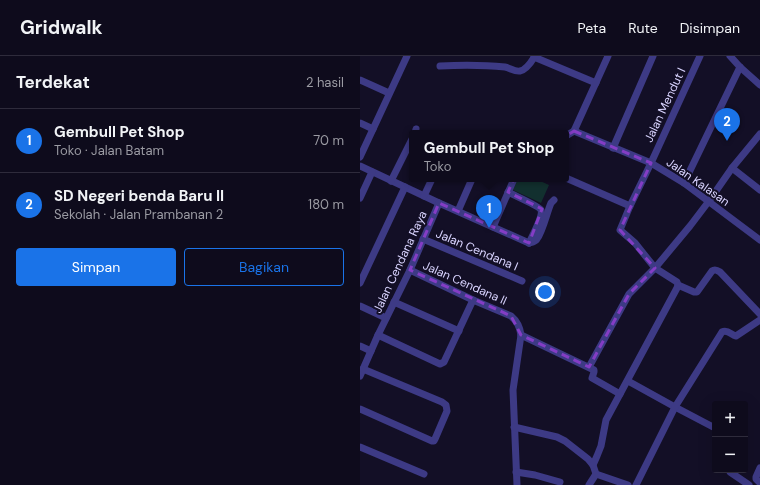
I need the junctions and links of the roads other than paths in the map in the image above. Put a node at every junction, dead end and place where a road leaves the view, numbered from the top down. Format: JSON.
{"nodes":[{"id":1,"x":406,"y":56,"type":"edge"},
{"id":2,"x":608,"y":56,"type":"edge"},
{"id":3,"x":653,"y":56,"type":"edge"},
{"id":4,"x":700,"y":56,"type":"edge"},
{"id":5,"x":730,"y":56,"type":"edge"},
{"id":6,"x":534,"y":57,"type":"edge"},
{"id":7,"x":440,"y":66,"type":"dead end"},
{"id":8,"x":740,"y":67,"type":"junction"},
{"id":9,"x":760,"y":73,"type":"edge"},
{"id":10,"x":360,"y":80,"type":"edge"},
{"id":11,"x":757,"y":82,"type":"edge"},
{"id":12,"x":596,"y":83,"type":"junction"},
{"id":13,"x":389,"y":93,"type":"junction"},
{"id":14,"x":360,"y":123,"type":"edge"},
{"id":15,"x":373,"y":129,"type":"junction"},
{"id":16,"x":574,"y":131,"type":"junction"},
{"id":17,"x":569,"y":134,"type":"edge"},
{"id":18,"x":759,"y":138,"type":"edge"},
{"id":19,"x":409,"y":148,"type":"edge"},
{"id":20,"x":613,"y":148,"type":"junction"},
{"id":21,"x":360,"y":157,"type":"edge"},
{"id":22,"x":651,"y":163,"type":"junction"},
{"id":23,"x":360,"y":166,"type":"edge"},
{"id":24,"x":732,"y":168,"type":"junction"},
{"id":25,"x":372,"y":172,"type":"junction"},
{"id":26,"x":569,"y":179,"type":"edge"},
{"id":27,"x":391,"y":180,"type":"junction"},
{"id":28,"x":431,"y":182,"type":"edge"},
{"id":29,"x":471,"y":182,"type":"edge"},
{"id":30,"x":513,"y":182,"type":"edge"},
{"id":31,"x":684,"y":183,"type":"junction"},
{"id":32,"x":405,"y":187,"type":"junction"},
{"id":33,"x":760,"y":190,"type":"edge"},
{"id":34,"x":508,"y":192,"type":"junction"},
{"id":35,"x":424,"y":196,"type":"junction"},
{"id":36,"x":360,"y":198,"type":"edge"},
{"id":37,"x":554,"y":200,"type":"dead end"},
{"id":38,"x":709,"y":201,"type":"junction"},
{"id":39,"x":439,"y":203,"type":"junction"},
{"id":40,"x":630,"y":206,"type":"junction"},
{"id":41,"x":458,"y":211,"type":"junction"},
{"id":42,"x":493,"y":227,"type":"junction"},
{"id":43,"x":423,"y":239,"type":"junction"},
{"id":44,"x":760,"y":240,"type":"edge"},
{"id":45,"x":529,"y":243,"type":"junction"},
{"id":46,"x":655,"y":268,"type":"junction"},
{"id":47,"x":410,"y":270,"type":"junction"},
{"id":48,"x":522,"y":281,"type":"dead end"},
{"id":49,"x":360,"y":283,"type":"edge"},
{"id":50,"x":678,"y":285,"type":"junction"},
{"id":51,"x":473,"y":300,"type":"junction"},
{"id":52,"x":394,"y":302,"type":"junction"},
{"id":53,"x":360,"y":306,"type":"edge"},
{"id":54,"x":760,"y":314,"type":"edge"},
{"id":55,"x":386,"y":318,"type":"junction"},
{"id":56,"x":760,"y":320,"type":"edge"},
{"id":57,"x":459,"y":331,"type":"junction"},
{"id":58,"x":378,"y":335,"type":"junction"},
{"id":59,"x":522,"y":335,"type":"junction"},
{"id":60,"x":360,"y":346,"type":"edge"},
{"id":61,"x":371,"y":351,"type":"junction"},
{"id":62,"x":589,"y":367,"type":"junction"},
{"id":63,"x":363,"y":369,"type":"junction"},
{"id":64,"x":360,"y":376,"type":"edge"},
{"id":65,"x":628,"y":381,"type":"junction"},
{"id":66,"x":620,"y":394,"type":"junction"},
{"id":67,"x":675,"y":407,"type":"junction"},
{"id":68,"x":360,"y":409,"type":"edge"},
{"id":69,"x":712,"y":426,"type":"edge"},
{"id":70,"x":514,"y":427,"type":"junction"},
{"id":71,"x":360,"y":447,"type":"edge"},
{"id":72,"x":593,"y":465,"type":"junction"},
{"id":73,"x":760,"y":468,"type":"edge"},
{"id":74,"x":516,"y":472,"type":"junction"},
{"id":75,"x":731,"y":473,"type":"edge"},
{"id":76,"x":424,"y":474,"type":"dead end"},
{"id":77,"x":596,"y":474,"type":"junction"},
{"id":78,"x":560,"y":482,"type":"dead end"},
{"id":79,"x":760,"y":483,"type":"edge"},
{"id":80,"x":517,"y":485,"type":"edge"},
{"id":81,"x":589,"y":485,"type":"edge"},
{"id":82,"x":628,"y":485,"type":"edge"},
{"id":83,"x":636,"y":485,"type":"edge"},
{"id":84,"x":749,"y":485,"type":"edge"}],
"edges":[{"from":1,"to":13,"type":"street"},
{"from":2,"to":12,"type":"street"},
{"from":3,"to":20,"type":"street"},
{"from":4,"to":22,"type":"street","name":"Jalan Mendut I"},
{"from":5,"to":8,"type":"street"},
{"from":6,"to":7,"type":"street"},
{"from":6,"to":12,"type":"street"},
{"from":8,"to":11,"type":"street"},
{"from":8,"to":31,"type":"street"},
{"from":9,"to":11,"type":"street"},
{"from":10,"to":13,"type":"street"},
{"from":12,"to":16,"type":"street"},
{"from":13,"to":15,"type":"street"},
{"from":14,"to":15,"type":"street"},
{"from":15,"to":21,"type":"street"},
{"from":16,"to":17,"type":"street"},
{"from":16,"to":20,"type":"street","name":"Jalan Kalasan"},
{"from":18,"to":24,"type":"street"},
{"from":19,"to":27,"type":"street"},
{"from":20,"to":22,"type":"street","name":"Jalan Kalasan"},
{"from":22,"to":31,"type":"street","name":"Jalan Kalasan"},
{"from":22,"to":40,"type":"street","name":"Jalan Mendut I"},
{"from":23,"to":25,"type":"street"},
{"from":24,"to":33,"type":"street"},
{"from":24,"to":38,"type":"street"},
{"from":25,"to":27,"type":"street"},
{"from":25,"to":36,"type":"street"},
{"from":26,"to":40,"type":"street"},
{"from":27,"to":32,"type":"street"},
{"from":28,"to":35,"type":"street"},
{"from":29,"to":41,"type":"street"},
{"from":30,"to":34,"type":"street"},
{"from":31,"to":38,"type":"street","name":"Jalan Kalasan"},
{"from":32,"to":35,"type":"street"},
{"from":32,"to":49,"type":"street"},
{"from":34,"to":42,"type":"street"},
{"from":34,"to":45,"type":"street"},
{"from":35,"to":39,"type":"street"},
{"from":37,"to":45,"type":"street"},
{"from":38,"to":44,"type":"street","name":"Jalan Kalasan"},
{"from":38,"to":46,"type":"street"},
{"from":39,"to":41,"type":"street"},
{"from":39,"to":43,"type":"street","name":"Jalan Cendana Raya"},
{"from":40,"to":46,"type":"street","name":"Jalan Mendut I"},
{"from":41,"to":42,"type":"street"},
{"from":42,"to":45,"type":"street"},
{"from":43,"to":47,"type":"street","name":"Jalan Cendana Raya"},
{"from":43,"to":48,"type":"street","name":"Jalan Cendana I"},
{"from":46,"to":50,"type":"street"},
{"from":46,"to":62,"type":"street"},
{"from":47,"to":51,"type":"street","name":"Jalan Cendana II"},
{"from":47,"to":52,"type":"street","name":"Jalan Cendana Raya"},
{"from":50,"to":54,"type":"street"},
{"from":50,"to":65,"type":"street"},
{"from":51,"to":57,"type":"street"},
{"from":51,"to":59,"type":"street","name":"Jalan Cendana II"},
{"from":52,"to":55,"type":"street","name":"Jalan Cendana Raya"},
{"from":52,"to":57,"type":"street"},
{"from":53,"to":55,"type":"street"},
{"from":55,"to":58,"type":"street","name":"Jalan Cendana Raya"},
{"from":56,"to":67,"type":"street"},
{"from":57,"to":58,"type":"street"},
{"from":58,"to":61,"type":"street","name":"Jalan Cendana Raya"},
{"from":59,"to":62,"type":"street"},
{"from":59,"to":70,"type":"street"},
{"from":60,"to":61,"type":"street"},
{"from":61,"to":63,"type":"street","name":"Jalan Cendana Raya"},
{"from":62,"to":66,"type":"street"},
{"from":63,"to":64,"type":"street","name":"Jalan Cendana Raya"},
{"from":63,"to":68,"type":"street"},
{"from":65,"to":66,"type":"street"},
{"from":65,"to":67,"type":"street"},
{"from":66,"to":72,"type":"street"},
{"from":67,"to":69,"type":"street"},
{"from":67,"to":83,"type":"street"},
{"from":70,"to":72,"type":"street"},
{"from":70,"to":74,"type":"street"},
{"from":71,"to":76,"type":"street"},
{"from":72,"to":77,"type":"street"},
{"from":73,"to":79,"type":"street"},
{"from":74,"to":78,"type":"street"},
{"from":74,"to":80,"type":"street"},
{"from":75,"to":84,"type":"street"},
{"from":77,"to":81,"type":"street"},
{"from":77,"to":82,"type":"street"}]}
